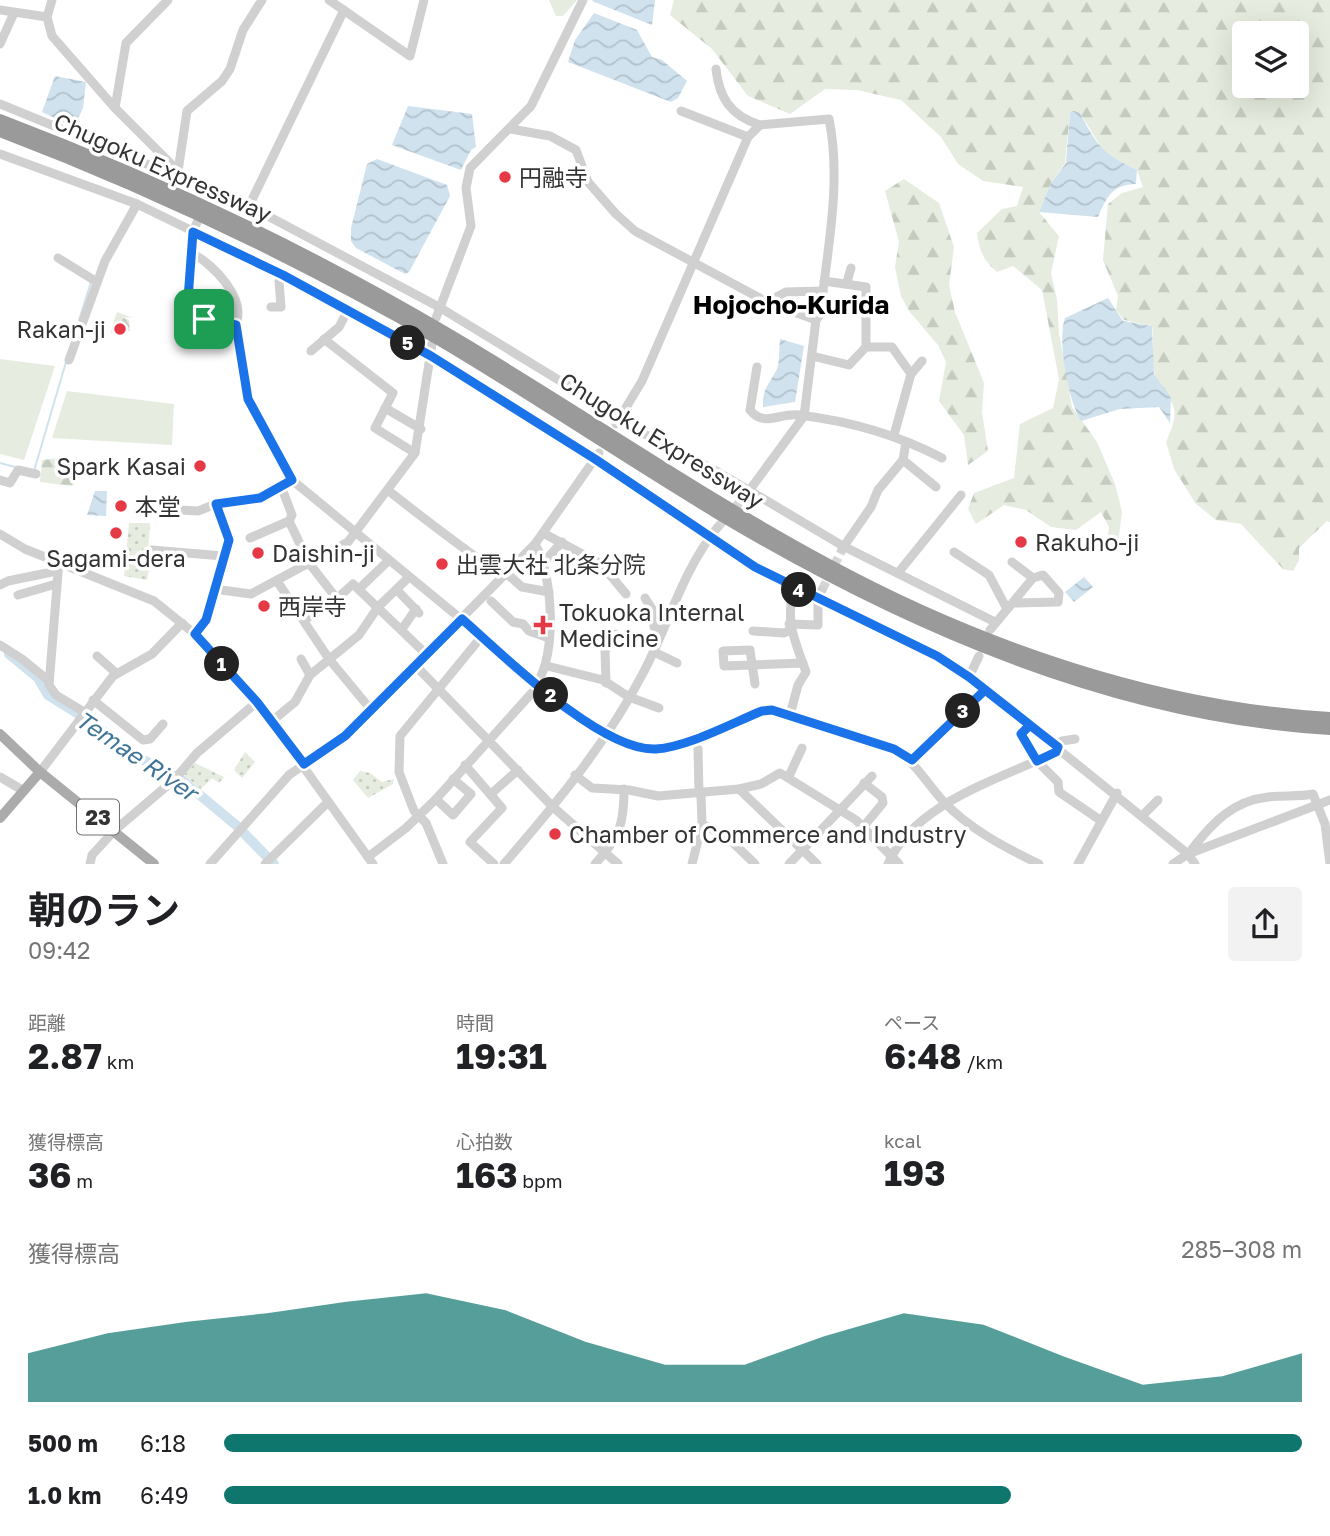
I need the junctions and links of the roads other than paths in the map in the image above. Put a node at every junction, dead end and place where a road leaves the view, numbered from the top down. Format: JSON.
{"nodes":[{"id":1,"x":52,"y":0,"type":"edge"},
{"id":2,"x":168,"y":0,"type":"edge"},
{"id":3,"x":262,"y":0,"type":"edge"},
{"id":4,"x":328,"y":0,"type":"edge"},
{"id":5,"x":424,"y":0,"type":"edge"},
{"id":6,"x":583,"y":0,"type":"edge"},
{"id":7,"x":0,"y":10,"type":"edge"},
{"id":8,"x":344,"y":10,"type":"junction"},
{"id":9,"x":14,"y":13,"type":"junction"},
{"id":10,"x":47,"y":17,"type":"junction"},
{"id":11,"x":0,"y":44,"type":"edge"},
{"id":12,"x":716,"y":69,"type":"dead end"},
{"id":13,"x":0,"y":104,"type":"edge"},
{"id":14,"x":115,"y":108,"type":"junction"},
{"id":15,"x":681,"y":111,"type":"dead end"},
{"id":16,"x":0,"y":120,"type":"edge"},
{"id":17,"x":760,"y":125,"type":"junction"},
{"id":18,"x":511,"y":129,"type":"junction"},
{"id":19,"x":0,"y":131,"type":"edge"},
{"id":20,"x":30,"y":137,"type":"junction"},
{"id":21,"x":748,"y":137,"type":"junction"},
{"id":22,"x":0,"y":154,"type":"edge"},
{"id":23,"x":179,"y":174,"type":"junction"},
{"id":24,"x":171,"y":195,"type":"junction"},
{"id":25,"x":138,"y":204,"type":"junction"},
{"id":26,"x":249,"y":206,"type":"junction"},
{"id":27,"x":198,"y":220,"type":"dead end"},
{"id":28,"x":193,"y":232,"type":"junction"},
{"id":29,"x":191,"y":253,"type":"junction"},
{"id":30,"x":58,"y":258,"type":"dead end"},
{"id":31,"x":691,"y":262,"type":"junction"},
{"id":32,"x":851,"y":268,"type":"dead end"},
{"id":33,"x":283,"y":275,"type":"junction"},
{"id":34,"x":97,"y":282,"type":"junction"},
{"id":35,"x":847,"y":282,"type":"junction"},
{"id":36,"x":823,"y":286,"type":"junction"},
{"id":37,"x":767,"y":302,"type":"junction"},
{"id":38,"x":271,"y":307,"type":"dead end"},
{"id":39,"x":439,"y":307,"type":"junction"},
{"id":40,"x":348,"y":310,"type":"junction"},
{"id":41,"x":436,"y":318,"type":"dead end"},
{"id":42,"x":816,"y":320,"type":"junction"},
{"id":43,"x":236,"y":325,"type":"junction"},
{"id":44,"x":324,"y":339,"type":"junction"},
{"id":45,"x":432,"y":344,"type":"dead end"},
{"id":46,"x":866,"y":347,"type":"junction"},
{"id":47,"x":311,"y":351,"type":"dead end"},
{"id":48,"x":431,"y":356,"type":"junction"},
{"id":49,"x":811,"y":356,"type":"junction"},
{"id":50,"x":69,"y":360,"type":"dead end"},
{"id":51,"x":922,"y":361,"type":"dead end"},
{"id":52,"x":757,"y":367,"type":"dead end"},
{"id":53,"x":911,"y":374,"type":"junction"},
{"id":54,"x":385,"y":408,"type":"junction"},
{"id":55,"x":804,"y":416,"type":"junction"},
{"id":56,"x":618,"y":422,"type":"junction"},
{"id":57,"x":421,"y":429,"type":"junction"},
{"id":58,"x":894,"y":435,"type":"junction"},
{"id":59,"x":906,"y":442,"type":"junction"},
{"id":60,"x":415,"y":453,"type":"junction"},
{"id":61,"x":597,"y":456,"type":"junction"},
{"id":62,"x":942,"y":458,"type":"dead end"},
{"id":63,"x":903,"y":460,"type":"junction"},
{"id":64,"x":36,"y":474,"type":"dead end"},
{"id":65,"x":0,"y":480,"type":"edge"},
{"id":66,"x":292,"y":480,"type":"junction"},
{"id":67,"x":281,"y":486,"type":"junction"},
{"id":68,"x":936,"y":487,"type":"dead end"},
{"id":69,"x":389,"y":491,"type":"junction"},
{"id":70,"x":746,"y":494,"type":"junction"},
{"id":71,"x":961,"y":495,"type":"dead end"},
{"id":72,"x":172,"y":503,"type":"dead end"},
{"id":73,"x":216,"y":504,"type":"junction"},
{"id":74,"x":289,"y":521,"type":"junction"},
{"id":75,"x":718,"y":528,"type":"tunnel mouth"},
{"id":76,"x":356,"y":532,"type":"junction"},
{"id":77,"x":543,"y":533,"type":"junction"},
{"id":78,"x":0,"y":534,"type":"edge"},
{"id":79,"x":710,"y":537,"type":"junction"},
{"id":80,"x":250,"y":538,"type":"dead end"},
{"id":81,"x":562,"y":542,"type":"junction"},
{"id":82,"x":535,"y":544,"type":"junction"},
{"id":83,"x":842,"y":548,"type":"junction"},
{"id":84,"x":152,"y":550,"type":"dead end"},
{"id":85,"x":954,"y":552,"type":"dead end"},
{"id":86,"x":223,"y":556,"type":"junction"},
{"id":87,"x":389,"y":560,"type":"junction"},
{"id":88,"x":59,"y":561,"type":"junction"},
{"id":89,"x":1012,"y":562,"type":"dead end"},
{"id":90,"x":309,"y":563,"type":"junction"},
{"id":91,"x":542,"y":564,"type":"junction"},
{"id":92,"x":57,"y":572,"type":"junction"},
{"id":93,"x":898,"y":573,"type":"junction"},
{"id":94,"x":504,"y":575,"type":"junction"},
{"id":95,"x":410,"y":577,"type":"junction"},
{"id":96,"x":1033,"y":578,"type":"junction"},
{"id":97,"x":277,"y":581,"type":"junction"},
{"id":98,"x":57,"y":584,"type":"junction"},
{"id":99,"x":0,"y":585,"type":"edge"},
{"id":100,"x":794,"y":587,"type":"junction"},
{"id":101,"x":214,"y":589,"type":"junction"},
{"id":102,"x":359,"y":589,"type":"junction"},
{"id":103,"x":397,"y":590,"type":"junction"},
{"id":104,"x":549,"y":592,"type":"junction"},
{"id":105,"x":626,"y":594,"type":"dead end"},
{"id":106,"x":18,"y":595,"type":"dead end"},
{"id":107,"x":820,"y":595,"type":"junction"},
{"id":108,"x":645,"y":598,"type":"dead end"},
{"id":109,"x":337,"y":599,"type":"junction"},
{"id":110,"x":491,"y":601,"type":"dead end"},
{"id":111,"x":1011,"y":606,"type":"junction"},
{"id":112,"x":378,"y":607,"type":"junction"},
{"id":113,"x":462,"y":619,"type":"junction"},
{"id":114,"x":304,"y":620,"type":"junction"},
{"id":115,"x":182,"y":623,"type":"junction"},
{"id":116,"x":789,"y":627,"type":"junction"},
{"id":117,"x":402,"y":629,"type":"junction"},
{"id":118,"x":662,"y":631,"type":"junction"},
{"id":119,"x":754,"y":631,"type":"dead end"},
{"id":120,"x":195,"y":634,"type":"junction"},
{"id":121,"x":615,"y":635,"type":"dead end"},
{"id":122,"x":482,"y":636,"type":"junction"},
{"id":123,"x":549,"y":638,"type":"junction"},
{"id":124,"x":0,"y":645,"type":"edge"},
{"id":125,"x":654,"y":652,"type":"junction"},
{"id":126,"x":426,"y":654,"type":"junction"},
{"id":127,"x":97,"y":656,"type":"dead end"},
{"id":128,"x":979,"y":656,"type":"dead end"},
{"id":129,"x":300,"y":659,"type":"dead end"},
{"id":130,"x":329,"y":659,"type":"junction"},
{"id":131,"x":677,"y":663,"type":"dead end"},
{"id":132,"x":803,"y":663,"type":"junction"},
{"id":133,"x":415,"y":664,"type":"junction"},
{"id":134,"x":547,"y":666,"type":"junction"},
{"id":135,"x":116,"y":673,"type":"junction"},
{"id":136,"x":310,"y":675,"type":"junction"},
{"id":137,"x":969,"y":677,"type":"junction"},
{"id":138,"x":49,"y":681,"type":"junction"},
{"id":139,"x":606,"y":683,"type":"junction"},
{"id":140,"x":538,"y":684,"type":"junction"},
{"id":141,"x":755,"y":684,"type":"dead end"},
{"id":142,"x":437,"y":688,"type":"junction"},
{"id":143,"x":985,"y":690,"type":"junction"},
{"id":144,"x":629,"y":698,"type":"junction"},
{"id":145,"x":93,"y":700,"type":"junction"},
{"id":146,"x":257,"y":702,"type":"junction"},
{"id":147,"x":659,"y":708,"type":"dead end"},
{"id":148,"x":372,"y":711,"type":"junction"},
{"id":149,"x":791,"y":711,"type":"dead end"},
{"id":150,"x":84,"y":715,"type":"junction"},
{"id":151,"x":1330,"y":718,"type":"edge"},
{"id":152,"x":272,"y":721,"type":"junction"},
{"id":153,"x":163,"y":724,"type":"dead end"},
{"id":154,"x":1030,"y":725,"type":"junction"},
{"id":155,"x":1330,"y":729,"type":"edge"},
{"id":156,"x":608,"y":733,"type":"junction"},
{"id":157,"x":0,"y":734,"type":"edge"},
{"id":158,"x":1075,"y":739,"type":"dead end"},
{"id":159,"x":487,"y":741,"type":"junction"},
{"id":160,"x":1058,"y":747,"type":"junction"},
{"id":161,"x":802,"y":748,"type":"dead end"},
{"id":162,"x":698,"y":749,"type":"dead end"},
{"id":163,"x":912,"y":760,"type":"junction"},
{"id":164,"x":1037,"y":761,"type":"junction"},
{"id":165,"x":304,"y":764,"type":"junction"},
{"id":166,"x":465,"y":765,"type":"junction"},
{"id":167,"x":518,"y":770,"type":"junction"},
{"id":168,"x":40,"y":772,"type":"junction"},
{"id":169,"x":575,"y":775,"type":"junction"},
{"id":170,"x":789,"y":776,"type":"junction"},
{"id":171,"x":872,"y":776,"type":"dead end"},
{"id":172,"x":0,"y":777,"type":"edge"},
{"id":173,"x":453,"y":779,"type":"junction"},
{"id":174,"x":864,"y":783,"type":"junction"},
{"id":175,"x":624,"y":789,"type":"junction"},
{"id":176,"x":739,"y":789,"type":"junction"},
{"id":177,"x":24,"y":792,"type":"junction"},
{"id":178,"x":492,"y":793,"type":"junction"},
{"id":179,"x":1117,"y":793,"type":"junction"},
{"id":180,"x":700,"y":794,"type":"junction"},
{"id":181,"x":436,"y":799,"type":"junction"},
{"id":182,"x":1157,"y":800,"type":"dead end"},
{"id":183,"x":1330,"y":800,"type":"edge"},
{"id":184,"x":944,"y":802,"type":"junction"},
{"id":185,"x":327,"y":803,"type":"junction"},
{"id":186,"x":1317,"y":805,"type":"junction"},
{"id":187,"x":553,"y":807,"type":"junction"},
{"id":188,"x":840,"y":810,"type":"junction"},
{"id":189,"x":1143,"y":815,"type":"junction"},
{"id":190,"x":419,"y":816,"type":"junction"},
{"id":191,"x":0,"y":818,"type":"edge"},
{"id":192,"x":1100,"y":820,"type":"junction"},
{"id":193,"x":702,"y":824,"type":"junction"},
{"id":194,"x":864,"y":826,"type":"junction"},
{"id":195,"x":115,"y":830,"type":"junction"},
{"id":196,"x":802,"y":850,"type":"junction"},
{"id":197,"x":606,"y":853,"type":"junction"},
{"id":198,"x":1190,"y":853,"type":"junction"},
{"id":199,"x":1329,"y":858,"type":"edge"},
{"id":200,"x":371,"y":860,"type":"edge"},
{"id":201,"x":267,"y":862,"type":"edge"},
{"id":202,"x":893,"y":862,"type":"edge"},
{"id":203,"x":441,"y":863,"type":"edge"},
{"id":204,"x":90,"y":864,"type":"edge"},
{"id":205,"x":154,"y":864,"type":"edge"},
{"id":206,"x":210,"y":864,"type":"edge"},
{"id":207,"x":494,"y":864,"type":"edge"},
{"id":208,"x":504,"y":864,"type":"edge"},
{"id":209,"x":595,"y":864,"type":"edge"},
{"id":210,"x":618,"y":864,"type":"edge"},
{"id":211,"x":692,"y":864,"type":"edge"},
{"id":212,"x":755,"y":864,"type":"edge"},
{"id":213,"x":789,"y":864,"type":"edge"},
{"id":214,"x":817,"y":864,"type":"edge"},
{"id":215,"x":1040,"y":864,"type":"edge"},
{"id":216,"x":1078,"y":864,"type":"edge"},
{"id":217,"x":1173,"y":864,"type":"edge"},
{"id":218,"x":1195,"y":864,"type":"edge"}],
"edges":[{"from":1,"to":10,"type":"street"},
{"from":2,"to":14,"type":"street"},
{"from":3,"to":23,"type":"street"},
{"from":4,"to":8,"type":"street"},
{"from":5,"to":8,"type":"street"},
{"from":6,"to":18,"type":"street"},
{"from":7,"to":9,"type":"street"},
{"from":8,"to":26,"type":"street"},
{"from":9,"to":10,"type":"street"},
{"from":9,"to":11,"type":"street"},
{"from":10,"to":14,"type":"street"},
{"from":12,"to":17,"type":"street"},
{"from":13,"to":23,"type":"street"},
{"from":14,"to":23,"type":"street"},
{"from":15,"to":21,"type":"street"},
{"from":16,"to":20,"type":"highway","name":"Chugoku Expressway"},
{"from":17,"to":21,"type":"street"},
{"from":17,"to":36,"type":"street"},
{"from":18,"to":31,"type":"street"},
{"from":18,"to":39,"type":"street"},
{"from":19,"to":20,"type":"highway","name":"Chugoku Expressway"},
{"from":20,"to":24,"type":"highway","name":"Chugoku Expressway"},
{"from":21,"to":31,"type":"street"},
{"from":22,"to":25,"type":"street"},
{"from":23,"to":26,"type":"street"},
{"from":24,"to":151,"type":"highway","name":"Chugoku Expressway"},
{"from":24,"to":155,"type":"highway","name":"Chugoku Expressway"},
{"from":25,"to":28,"type":"street"},
{"from":25,"to":34,"type":"street"},
{"from":26,"to":39,"type":"street"},
{"from":27,"to":28,"type":"street"},
{"from":28,"to":29,"type":"street"},
{"from":28,"to":33,"type":"street"},
{"from":29,"to":43,"type":"street"},
{"from":29,"to":43,"type":"street"},
{"from":30,"to":34,"type":"street"},
{"from":31,"to":37,"type":"street"},
{"from":31,"to":56,"type":"street"},
{"from":32,"to":35,"type":"street"},
{"from":33,"to":38,"type":"street"},
{"from":33,"to":40,"type":"street"},
{"from":34,"to":50,"type":"street"},
{"from":35,"to":36,"type":"street"},
{"from":35,"to":46,"type":"street"},
{"from":36,"to":37,"type":"street"},
{"from":36,"to":42,"type":"street"},
{"from":37,"to":42,"type":"street"},
{"from":39,"to":41,"type":"street"},
{"from":39,"to":56,"type":"street"},
{"from":40,"to":44,"type":"street"},
{"from":40,"to":48,"type":"street"},
{"from":42,"to":49,"type":"street"},
{"from":43,"to":66,"type":"street"},
{"from":44,"to":47,"type":"street"},
{"from":44,"to":54,"type":"street"},
{"from":45,"to":48,"type":"street"},
{"from":46,"to":49,"type":"street"},
{"from":46,"to":53,"type":"street"},
{"from":48,"to":57,"type":"street"},
{"from":48,"to":61,"type":"street"},
{"from":49,"to":55,"type":"street"},
{"from":51,"to":53,"type":"street"},
{"from":52,"to":55,"type":"street"},
{"from":53,"to":58,"type":"street"},
{"from":54,"to":57,"type":"street"},
{"from":54,"to":60,"type":"street"},
{"from":55,"to":58,"type":"street"},
{"from":55,"to":70,"type":"street"},
{"from":56,"to":70,"type":"street"},
{"from":57,"to":60,"type":"street"},
{"from":58,"to":59,"type":"street"},
{"from":59,"to":62,"type":"street"},
{"from":59,"to":63,"type":"street"},
{"from":60,"to":69,"type":"street"},
{"from":61,"to":77,"type":"street"},
{"from":61,"to":79,"type":"street"},
{"from":63,"to":68,"type":"street"},
{"from":63,"to":83,"type":"street"},
{"from":64,"to":65,"type":"street"},
{"from":66,"to":67,"type":"street"},
{"from":66,"to":76,"type":"street"},
{"from":67,"to":73,"type":"street"},
{"from":67,"to":74,"type":"street"},
{"from":69,"to":76,"type":"street"},
{"from":69,"to":94,"type":"street"},
{"from":70,"to":83,"type":"street"},
{"from":71,"to":93,"type":"street"},
{"from":72,"to":73,"type":"street"},
{"from":73,"to":86,"type":"street"},
{"from":74,"to":80,"type":"street"},
{"from":74,"to":90,"type":"street"},
{"from":75,"to":79,"type":"street"},
{"from":76,"to":87,"type":"street"},
{"from":76,"to":90,"type":"street"},
{"from":77,"to":81,"type":"street"},
{"from":77,"to":82,"type":"street"},
{"from":78,"to":88,"type":"street"},
{"from":79,"to":100,"type":"street"},
{"from":79,"to":118,"type":"street"},
{"from":81,"to":91,"type":"street"},
{"from":81,"to":105,"type":"street"},
{"from":82,"to":91,"type":"street"},
{"from":82,"to":94,"type":"street"},
{"from":83,"to":93,"type":"street"},
{"from":84,"to":86,"type":"street"},
{"from":85,"to":111,"type":"street"},
{"from":86,"to":101,"type":"street"},
{"from":87,"to":95,"type":"street"},
{"from":87,"to":102,"type":"street"},
{"from":88,"to":92,"type":"street"},
{"from":88,"to":115,"type":"street"},
{"from":89,"to":96,"type":"street"},
{"from":90,"to":97,"type":"street"},
{"from":90,"to":109,"type":"street"},
{"from":91,"to":104,"type":"street"},
{"from":92,"to":98,"type":"street"},
{"from":92,"to":99,"type":"street"},
{"from":93,"to":111,"type":"street"},
{"from":94,"to":104,"type":"street"},
{"from":94,"to":113,"type":"street"},
{"from":95,"to":103,"type":"street"},
{"from":95,"to":113,"type":"street"},
{"from":96,"to":111,"type":"street"},
{"from":96,"to":111,"type":"street"},
{"from":97,"to":101,"type":"street"},
{"from":97,"to":114,"type":"street"},
{"from":98,"to":106,"type":"street"},
{"from":98,"to":138,"type":"street"},
{"from":100,"to":107,"type":"street"},
{"from":100,"to":116,"type":"street"},
{"from":101,"to":120,"type":"street"},
{"from":102,"to":109,"type":"street"},
{"from":102,"to":112,"type":"street"},
{"from":103,"to":112,"type":"street"},
{"from":103,"to":117,"type":"street"},
{"from":104,"to":123,"type":"street"},
{"from":107,"to":116,"type":"street"},
{"from":107,"to":137,"type":"street"},
{"from":108,"to":118,"type":"street"},
{"from":109,"to":114,"type":"street"},
{"from":110,"to":123,"type":"street"},
{"from":112,"to":117,"type":"street"},
{"from":112,"to":130,"type":"street"},
{"from":113,"to":122,"type":"street"},
{"from":113,"to":126,"type":"street"},
{"from":114,"to":130,"type":"street"},
{"from":115,"to":120,"type":"street"},
{"from":115,"to":135,"type":"street"},
{"from":116,"to":119,"type":"street"},
{"from":116,"to":132,"type":"street"},
{"from":117,"to":126,"type":"street"},
{"from":118,"to":125,"type":"street"},
{"from":120,"to":146,"type":"street"},
{"from":121,"to":139,"type":"street"},
{"from":122,"to":140,"type":"street"},
{"from":122,"to":142,"type":"street"},
{"from":123,"to":134,"type":"street"},
{"from":124,"to":138,"type":"street"},
{"from":125,"to":131,"type":"street"},
{"from":125,"to":144,"type":"street"},
{"from":126,"to":133,"type":"street"},
{"from":127,"to":135,"type":"street"},
{"from":128,"to":137,"type":"street"},
{"from":129,"to":136,"type":"street"},
{"from":130,"to":136,"type":"street"},
{"from":130,"to":148,"type":"street"},
{"from":132,"to":141,"type":"street"},
{"from":132,"to":149,"type":"street"},
{"from":133,"to":142,"type":"street"},
{"from":133,"to":148,"type":"street"},
{"from":134,"to":139,"type":"street"},
{"from":134,"to":140,"type":"street"},
{"from":135,"to":145,"type":"street"},
{"from":136,"to":152,"type":"street"},
{"from":137,"to":143,"type":"street"},
{"from":138,"to":150,"type":"street"},
{"from":139,"to":144,"type":"street"},
{"from":140,"to":156,"type":"street"},
{"from":140,"to":159,"type":"street"},
{"from":142,"to":159,"type":"street"},
{"from":142,"to":190,"type":"street"},
{"from":143,"to":154,"type":"street"},
{"from":143,"to":163,"type":"street"},
{"from":144,"to":147,"type":"street"},
{"from":144,"to":156,"type":"street"},
{"from":145,"to":150,"type":"street"},
{"from":145,"to":153,"type":"street"},
{"from":146,"to":152,"type":"street"},
{"from":146,"to":195,"type":"street"},
{"from":148,"to":165,"type":"street"},
{"from":150,"to":168,"type":"street"},
{"from":152,"to":165,"type":"street"},
{"from":154,"to":160,"type":"street"},
{"from":154,"to":164,"type":"street"},
{"from":156,"to":163,"type":"street"},
{"from":156,"to":169,"type":"street"},
{"from":157,"to":168,"type":"main road","number":"23"},
{"from":158,"to":160,"type":"street"},
{"from":159,"to":166,"type":"street"},
{"from":159,"to":167,"type":"street"},
{"from":160,"to":164,"type":"street"},
{"from":160,"to":179,"type":"street"},
{"from":161,"to":170,"type":"street"},
{"from":162,"to":180,"type":"street"},
{"from":163,"to":184,"type":"street"},
{"from":164,"to":184,"type":"street"},
{"from":164,"to":192,"type":"street"},
{"from":165,"to":185,"type":"street"},
{"from":165,"to":206,"type":"street"},
{"from":166,"to":173,"type":"street"},
{"from":166,"to":178,"type":"street"},
{"from":167,"to":178,"type":"street"},
{"from":167,"to":187,"type":"street"},
{"from":168,"to":177,"type":"main road"},
{"from":168,"to":195,"type":"main road","number":"23"},
{"from":169,"to":175,"type":"street"},
{"from":169,"to":187,"type":"street"},
{"from":170,"to":176,"type":"street"},
{"from":170,"to":188,"type":"street"},
{"from":171,"to":174,"type":"street"},
{"from":172,"to":177,"type":"street"},
{"from":173,"to":181,"type":"street"},
{"from":173,"to":181,"type":"street"},
{"from":174,"to":188,"type":"street"},
{"from":174,"to":194,"type":"street"},
{"from":175,"to":180,"type":"street"},
{"from":175,"to":197,"type":"street"},
{"from":176,"to":180,"type":"street"},
{"from":176,"to":196,"type":"street"},
{"from":177,"to":191,"type":"main road"},
{"from":178,"to":207,"type":"street"},
{"from":179,"to":189,"type":"street"},
{"from":179,"to":192,"type":"street"},
{"from":180,"to":193,"type":"street"},
{"from":181,"to":190,"type":"street"},
{"from":182,"to":189,"type":"street"},
{"from":183,"to":186,"type":"street"},
{"from":184,"to":202,"type":"street"},
{"from":184,"to":215,"type":"street"},
{"from":185,"to":200,"type":"street"},
{"from":185,"to":201,"type":"street"},
{"from":186,"to":198,"type":"street"},
{"from":186,"to":198,"type":"street"},
{"from":186,"to":199,"type":"street"},
{"from":187,"to":197,"type":"street"},
{"from":187,"to":208,"type":"street"},
{"from":188,"to":194,"type":"street"},
{"from":188,"to":196,"type":"street"},
{"from":189,"to":198,"type":"street"},
{"from":190,"to":200,"type":"street"},
{"from":190,"to":203,"type":"street"},
{"from":192,"to":216,"type":"street"},
{"from":193,"to":211,"type":"street"},
{"from":193,"to":212,"type":"street"},
{"from":194,"to":202,"type":"street"},
{"from":195,"to":204,"type":"street"},
{"from":195,"to":205,"type":"main road","number":"23"},
{"from":196,"to":213,"type":"street"},
{"from":196,"to":214,"type":"street"},
{"from":197,"to":209,"type":"street"},
{"from":197,"to":210,"type":"street"},
{"from":198,"to":217,"type":"street"},
{"from":198,"to":218,"type":"street"}]}
